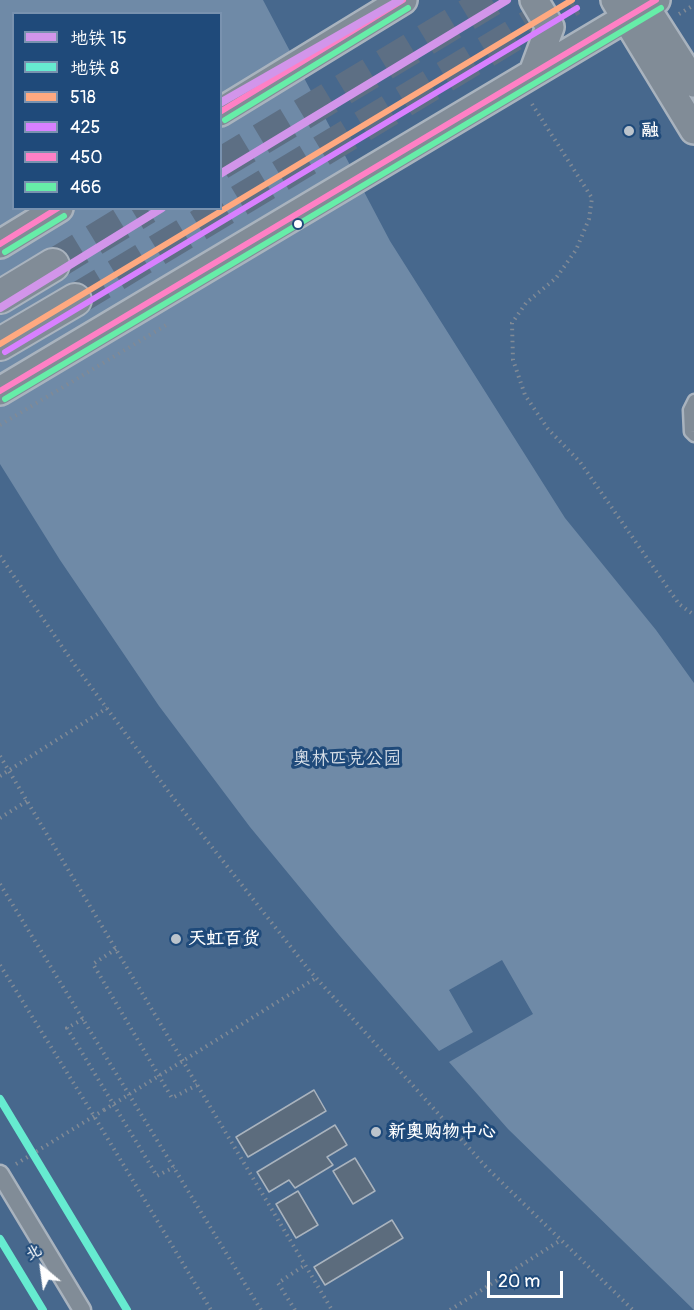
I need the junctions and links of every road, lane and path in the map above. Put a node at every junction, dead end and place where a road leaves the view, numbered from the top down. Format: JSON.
{"nodes":[{"id":1,"x":403,"y":0,"type":"edge"},
{"id":2,"x":534,"y":0,"type":"edge"},
{"id":3,"x":637,"y":5,"type":"edge"},
{"id":4,"x":534,"y":74,"type":"junction"},
{"id":5,"x":694,"y":83,"type":"edge"},
{"id":6,"x":532,"y":104,"type":"dead end"},
{"id":7,"x":222,"y":111,"type":"edge"},
{"id":8,"x":694,"y":130,"type":"edge"},
{"id":9,"x":56,"y":210,"type":"edge"},
{"id":10,"x":0,"y":244,"type":"edge"},
{"id":11,"x":52,"y":265,"type":"tunnel mouth"},
{"id":12,"x":0,"y":297,"type":"edge"},
{"id":13,"x":75,"y":300,"type":"tunnel mouth"},
{"id":14,"x":0,"y":345,"type":"edge"},
{"id":15,"x":0,"y":391,"type":"edge"},
{"id":16,"x":694,"y":400,"type":"edge"},
{"id":17,"x":694,"y":436,"type":"edge"},
{"id":18,"x":0,"y":556,"type":"edge"},
{"id":19,"x":694,"y":615,"type":"edge"},
{"id":20,"x":107,"y":708,"type":"junction"},
{"id":21,"x":0,"y":756,"type":"edge"},
{"id":22,"x":0,"y":776,"type":"edge"},
{"id":23,"x":27,"y":801,"type":"junction"},
{"id":24,"x":0,"y":818,"type":"edge"},
{"id":25,"x":0,"y":884,"type":"edge"},
{"id":26,"x":5,"y":893,"type":"junction"},
{"id":27,"x":0,"y":896,"type":"edge"},
{"id":28,"x":116,"y":949,"type":"junction"},
{"id":29,"x":0,"y":965,"type":"edge"},
{"id":30,"x":316,"y":978,"type":"junction"},
{"id":31,"x":83,"y":1019,"type":"junction"},
{"id":32,"x":159,"y":1075,"type":"junction"},
{"id":33,"x":197,"y":1085,"type":"junction"},
{"id":34,"x":113,"y":1104,"type":"junction"},
{"id":35,"x":94,"y":1116,"type":"junction"},
{"id":36,"x":174,"y":1167,"type":"junction"},
{"id":37,"x":0,"y":1174,"type":"edge"},
{"id":38,"x":561,"y":1240,"type":"junction"},
{"id":39,"x":305,"y":1265,"type":"junction"},
{"id":40,"x":82,"y":1310,"type":"edge"},
{"id":41,"x":212,"y":1310,"type":"edge"},
{"id":42,"x":260,"y":1310,"type":"edge"},
{"id":43,"x":295,"y":1310,"type":"edge"},
{"id":44,"x":332,"y":1310,"type":"edge"},
{"id":45,"x":450,"y":1310,"type":"edge"},
{"id":46,"x":633,"y":1310,"type":"edge"}],
"edges":[{"from":1,"to":7,"type":"street"},
{"from":2,"to":4,"type":"street"},
{"from":3,"to":4,"type":"street"},
{"from":3,"to":5,"type":"street"},
{"from":3,"to":8,"type":"street"},
{"from":4,"to":15,"type":"street"},
{"from":6,"to":19,"type":"path"},
{"from":9,"to":10,"type":"street"},
{"from":11,"to":12,"type":"main road"},
{"from":13,"to":14,"type":"main road"},
{"from":16,"to":17,"type":"lane"},
{"from":18,"to":20,"type":"path"},
{"from":20,"to":22,"type":"path","bridge":true},
{"from":20,"to":30,"type":"path"},
{"from":21,"to":23,"type":"path"},
{"from":23,"to":24,"type":"path"},
{"from":23,"to":28,"type":"path"},
{"from":25,"to":26,"type":"path"},
{"from":26,"to":27,"type":"path"},
{"from":26,"to":31,"type":"path"},
{"from":28,"to":32,"type":"path"},
{"from":28,"to":33,"type":"path"},
{"from":29,"to":35,"type":"path"},
{"from":30,"to":32,"type":"path","bridge":true},
{"from":30,"to":38,"type":"path"},
{"from":31,"to":34,"type":"path"},
{"from":31,"to":36,"type":"path"},
{"from":32,"to":33,"type":"path"},
{"from":32,"to":34,"type":"path","bridge":true},
{"from":33,"to":39,"type":"path"},
{"from":34,"to":35,"type":"path","bridge":true},
{"from":34,"to":36,"type":"path"},
{"from":35,"to":37,"type":"path"},
{"from":35,"to":41,"type":"path"},
{"from":36,"to":42,"type":"path"},
{"from":37,"to":40,"type":"street"},
{"from":38,"to":45,"type":"path"},
{"from":38,"to":46,"type":"path"},
{"from":39,"to":43,"type":"path"},
{"from":39,"to":44,"type":"path"}]}
